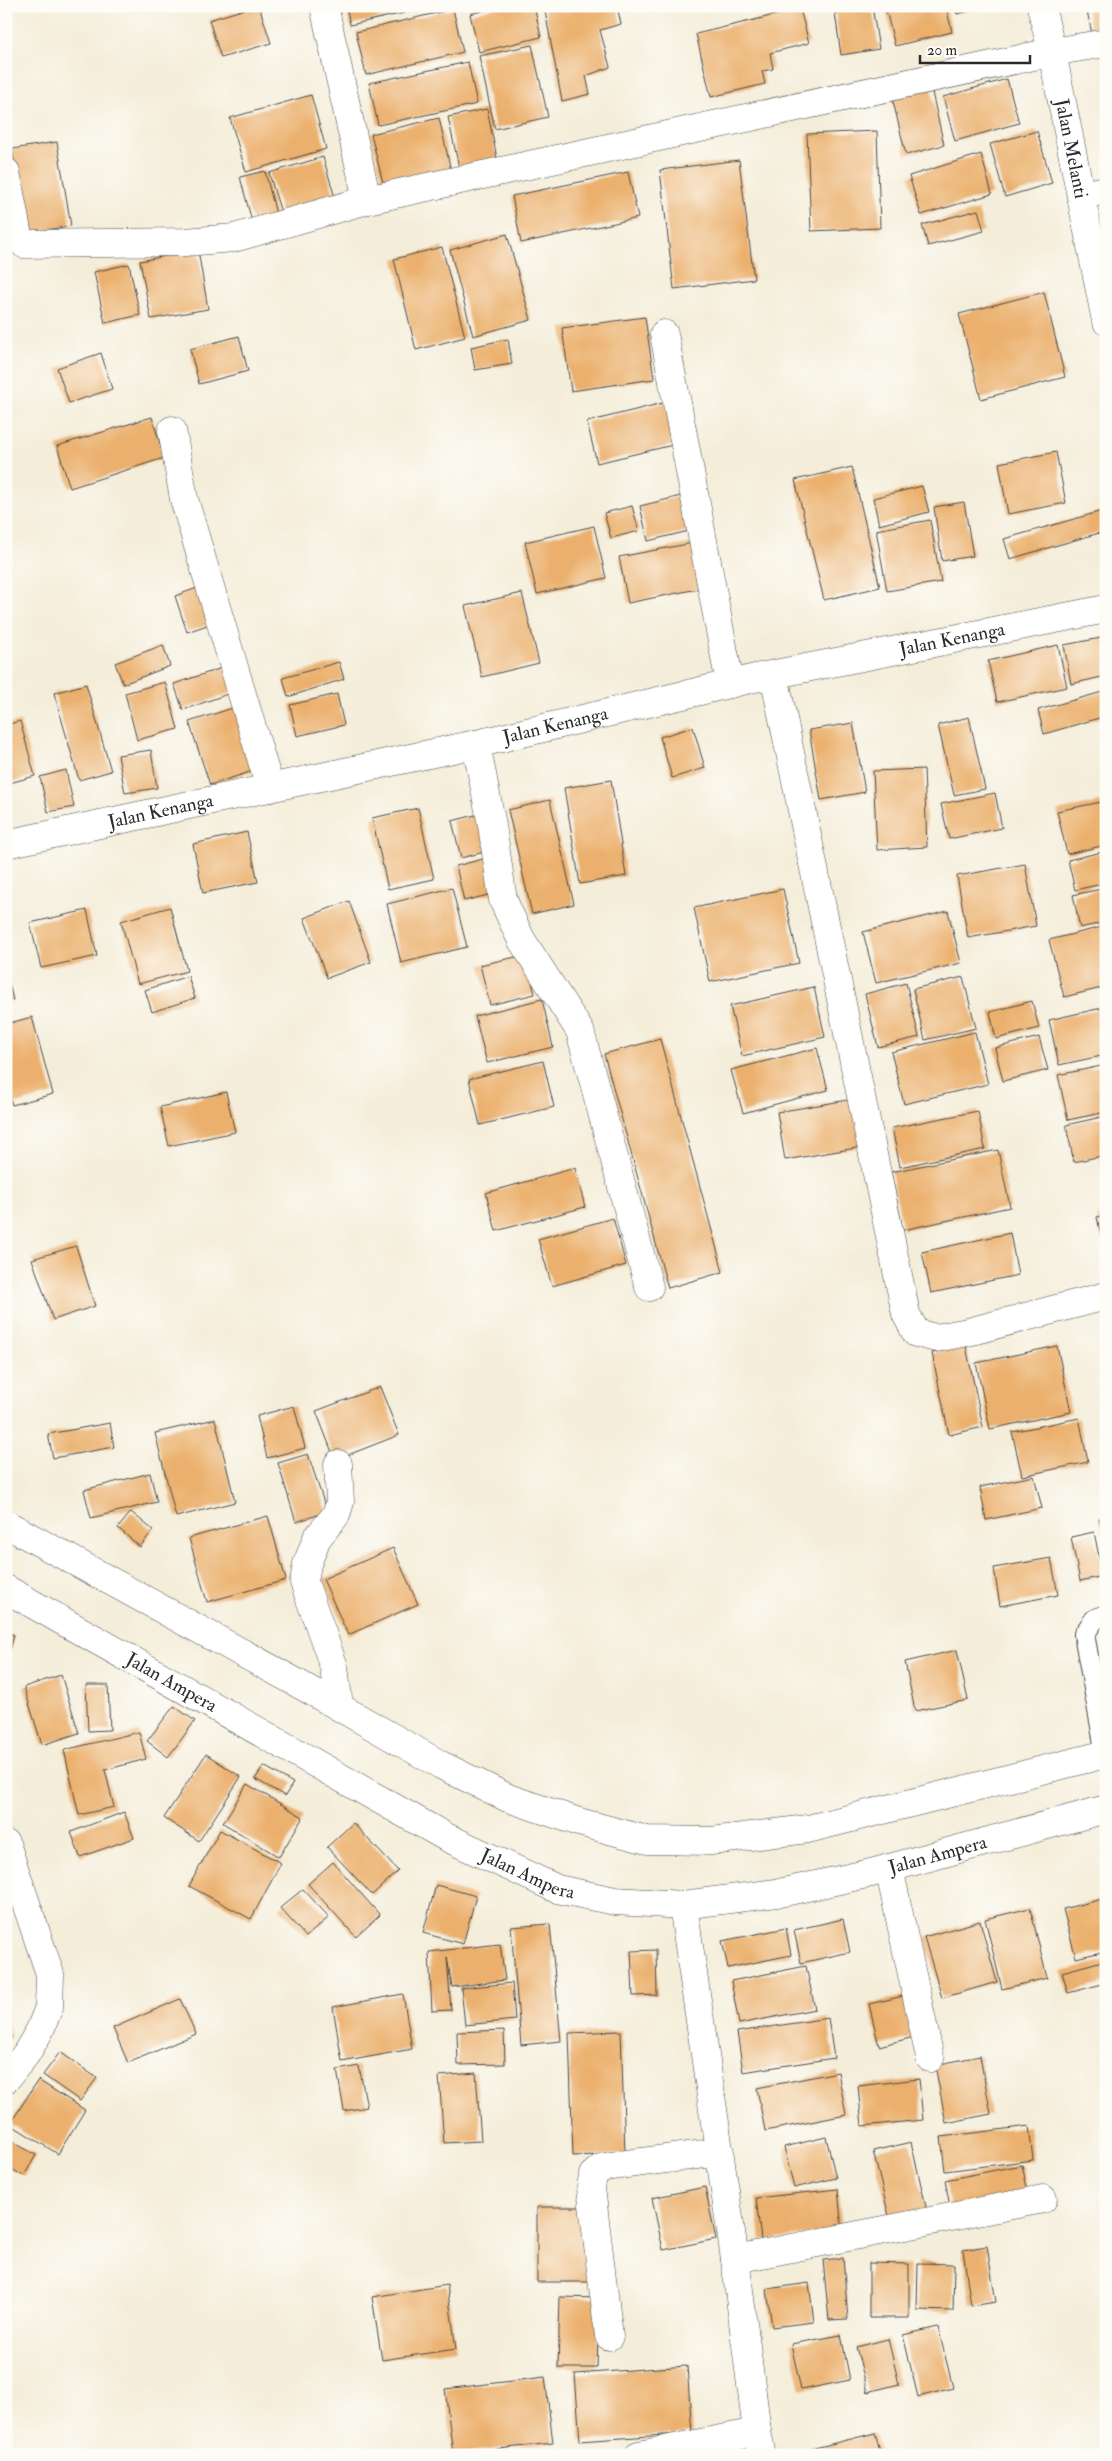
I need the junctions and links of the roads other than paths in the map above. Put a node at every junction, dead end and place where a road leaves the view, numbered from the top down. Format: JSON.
{"nodes":[{"id":1,"x":324,"y":6,"type":"edge"},
{"id":2,"x":1041,"y":6,"type":"edge"},
{"id":3,"x":1106,"y":43,"type":"edge"},
{"id":4,"x":1052,"y":52,"type":"junction"},
{"id":5,"x":6,"y":172,"type":"edge"},
{"id":6,"x":1093,"y":192,"type":"edge"},
{"id":7,"x":367,"y":200,"type":"junction"},
{"id":8,"x":1106,"y":322,"type":"edge"},
{"id":9,"x":664,"y":334,"type":"dead end"},
{"id":10,"x":172,"y":430,"type":"dead end"},
{"id":11,"x":1106,"y":609,"type":"edge"},
{"id":12,"x":774,"y":674,"type":"junction"},
{"id":13,"x":730,"y":684,"type":"junction"},
{"id":14,"x":476,"y":744,"type":"junction"},
{"id":15,"x":270,"y":788,"type":"junction"},
{"id":16,"x":6,"y":844,"type":"edge"},
{"id":17,"x":649,"y":1287,"type":"dead end"},
{"id":18,"x":1106,"y":1296,"type":"edge"},
{"id":19,"x":338,"y":1464,"type":"dead end"},
{"id":20,"x":6,"y":1524,"type":"edge"},
{"id":21,"x":6,"y":1589,"type":"edge"},
{"id":22,"x":1106,"y":1615,"type":"edge"},
{"id":23,"x":339,"y":1706,"type":"junction"},
{"id":24,"x":1106,"y":1754,"type":"edge"},
{"id":25,"x":1106,"y":1809,"type":"edge"},
{"id":26,"x":6,"y":1844,"type":"edge"},
{"id":27,"x":889,"y":1868,"type":"junction"},
{"id":28,"x":682,"y":1905,"type":"junction"},
{"id":29,"x":930,"y":2058,"type":"dead end"},
{"id":30,"x":6,"y":2079,"type":"edge"},
{"id":31,"x":720,"y":2152,"type":"junction"},
{"id":32,"x":1043,"y":2199,"type":"dead end"},
{"id":33,"x":735,"y":2259,"type":"junction"},
{"id":34,"x":609,"y":2336,"type":"dead end"},
{"id":35,"x":760,"y":2443,"type":"edge"},
{"id":36,"x":639,"y":2455,"type":"edge"}],
"edges":[{"from":1,"to":7,"type":"street"},
{"from":2,"to":4,"type":"street","name":"Jalan Melanti"},
{"from":3,"to":4,"type":"street"},
{"from":4,"to":6,"type":"street","name":"Jalan Melanti"},
{"from":4,"to":7,"type":"street"},
{"from":5,"to":7,"type":"street"},
{"from":6,"to":8,"type":"street","name":"Jalan Melanti"},
{"from":9,"to":13,"type":"street"},
{"from":10,"to":15,"type":"street"},
{"from":11,"to":12,"type":"street","name":"Jalan Kenanga"},
{"from":12,"to":13,"type":"street","name":"Jalan Kenanga"},
{"from":12,"to":18,"type":"street"},
{"from":13,"to":14,"type":"street","name":"Jalan Kenanga"},
{"from":14,"to":15,"type":"street","name":"Jalan Kenanga"},
{"from":14,"to":17,"type":"street"},
{"from":15,"to":16,"type":"street","name":"Jalan Kenanga"},
{"from":19,"to":23,"type":"street"},
{"from":20,"to":23,"type":"street"},
{"from":21,"to":28,"type":"street","name":"Jalan Ampera"},
{"from":22,"to":24,"type":"lane"},
{"from":23,"to":24,"type":"street"},
{"from":25,"to":27,"type":"street","name":"Jalan Ampera"},
{"from":26,"to":30,"type":"street"},
{"from":27,"to":28,"type":"street","name":"Jalan Ampera"},
{"from":27,"to":29,"type":"street"},
{"from":28,"to":31,"type":"street"},
{"from":31,"to":33,"type":"street"},
{"from":31,"to":34,"type":"street"},
{"from":32,"to":33,"type":"street"},
{"from":33,"to":35,"type":"street"},
{"from":35,"to":36,"type":"street"}]}
